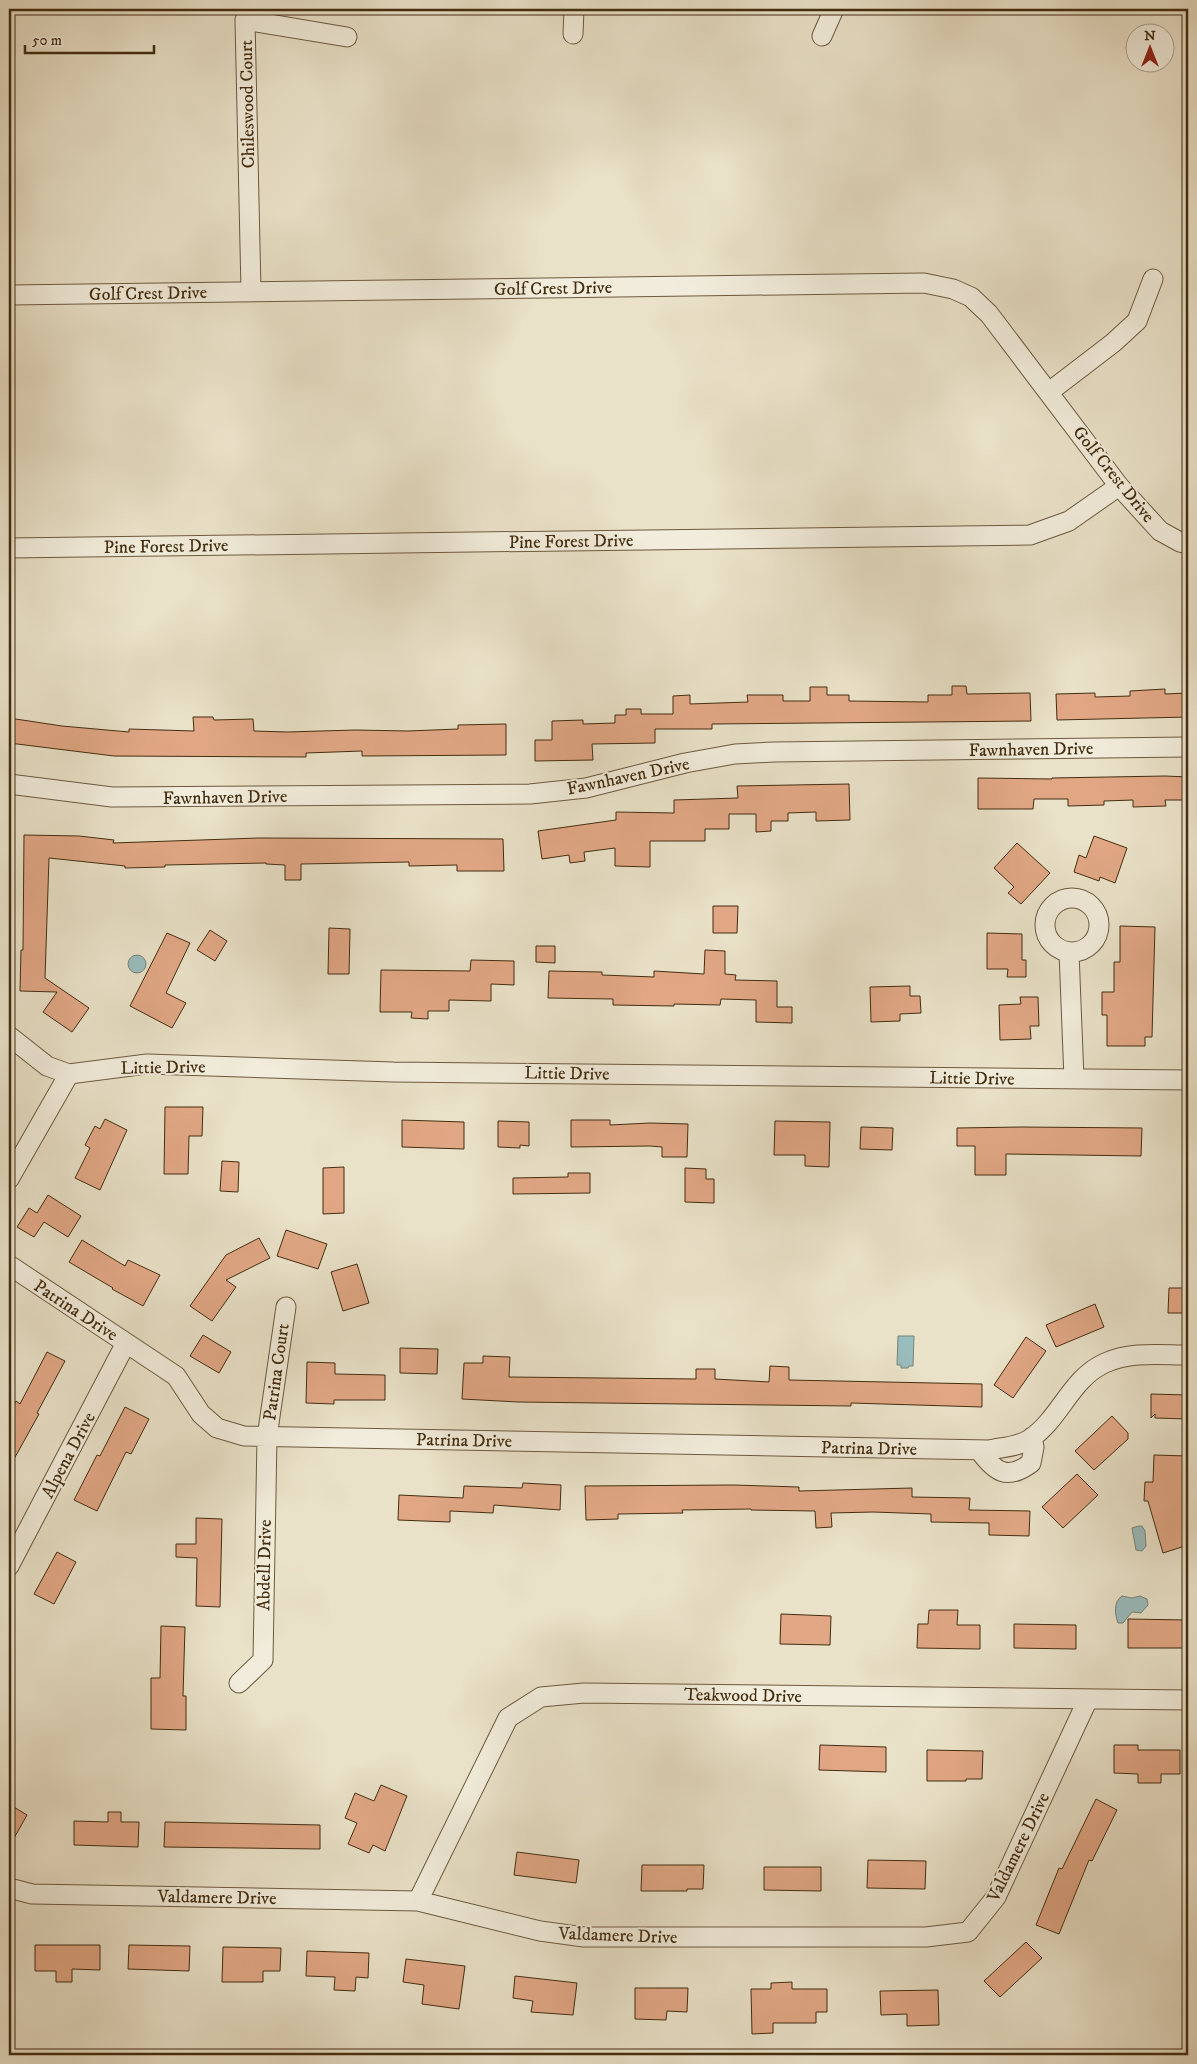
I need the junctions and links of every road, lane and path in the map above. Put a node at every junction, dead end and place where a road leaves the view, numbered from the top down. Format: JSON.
{"nodes":[{"id":1,"x":574,"y":9,"type":"edge"},
{"id":2,"x":834,"y":9,"type":"edge"},
{"id":3,"x":247,"y":15,"type":"edge"},
{"id":4,"x":573,"y":34,"type":"dead end"},
{"id":5,"x":822,"y":36,"type":"dead end"},
{"id":6,"x":347,"y":37,"type":"dead end"},
{"id":7,"x":1153,"y":279,"type":"dead end"},
{"id":8,"x":251,"y":292,"type":"junction"},
{"id":9,"x":9,"y":295,"type":"edge"},
{"id":10,"x":1049,"y":392,"type":"junction"},
{"id":11,"x":1119,"y":486,"type":"junction"},
{"id":12,"x":1188,"y":544,"type":"edge"},
{"id":13,"x":9,"y":548,"type":"edge"},
{"id":14,"x":1188,"y":747,"type":"edge"},
{"id":15,"x":9,"y":784,"type":"edge"},
{"id":16,"x":1069,"y":952,"type":"dead end"},
{"id":17,"x":9,"y":1036,"type":"edge"},
{"id":18,"x":69,"y":1074,"type":"junction"},
{"id":19,"x":1074,"y":1079,"type":"junction"},
{"id":20,"x":1188,"y":1080,"type":"edge"},
{"id":21,"x":9,"y":1180,"type":"edge"},
{"id":22,"x":9,"y":1265,"type":"edge"},
{"id":23,"x":286,"y":1307,"type":"dead end"},
{"id":24,"x":126,"y":1343,"type":"junction"},
{"id":25,"x":1188,"y":1355,"type":"edge"},
{"id":26,"x":267,"y":1436,"type":"junction"},
{"id":27,"x":1032,"y":1437,"type":"junction"},
{"id":28,"x":979,"y":1450,"type":"junction"},
{"id":29,"x":9,"y":1566,"type":"edge"},
{"id":30,"x":239,"y":1684,"type":"dead end"},
{"id":31,"x":1088,"y":1699,"type":"junction"},
{"id":32,"x":1188,"y":1700,"type":"edge"},
{"id":33,"x":9,"y":1888,"type":"edge"},
{"id":34,"x":418,"y":1900,"type":"junction"}],
"edges":[{"from":1,"to":4,"type":"street"},
{"from":2,"to":5,"type":"street"},
{"from":3,"to":6,"type":"street","name":"Chileswood Court"},
{"from":3,"to":8,"type":"street","name":"Chileswood Court"},
{"from":7,"to":10,"type":"street"},
{"from":8,"to":9,"type":"street","name":"Golf Crest Drive"},
{"from":8,"to":10,"type":"street","name":"Golf Crest Drive"},
{"from":10,"to":11,"type":"street","name":"Golf Crest Drive"},
{"from":11,"to":12,"type":"street","name":"Golf Crest Drive"},
{"from":11,"to":13,"type":"street","name":"Pine Forest Drive"},
{"from":14,"to":15,"type":"street","name":"Fawnhaven Drive"},
{"from":16,"to":19,"type":"street"},
{"from":17,"to":18,"type":"street"},
{"from":18,"to":19,"type":"street","name":"Littie Drive"},
{"from":18,"to":21,"type":"street"},
{"from":19,"to":20,"type":"street","name":"Littie Drive"},
{"from":22,"to":24,"type":"street","name":"Patrina Drive"},
{"from":23,"to":26,"type":"street","name":"Patrina Court"},
{"from":24,"to":26,"type":"street","name":"Patrina Drive"},
{"from":24,"to":29,"type":"street","name":"Alpena Drive"},
{"from":25,"to":27,"type":"street","name":"Patrina Drive"},
{"from":26,"to":28,"type":"street","name":"Patrina Drive"},
{"from":26,"to":30,"type":"street","name":"Abdell Drive"},
{"from":27,"to":28,"type":"street","name":"Patrina Drive"},
{"from":27,"to":28,"type":"street"},
{"from":31,"to":32,"type":"street","name":"Teakwood Drive"},
{"from":31,"to":34,"type":"street","name":"Teakwood Drive"},
{"from":31,"to":34,"type":"street","name":"Valdamere Drive"},
{"from":33,"to":34,"type":"street","name":"Valdamere Drive"}]}
